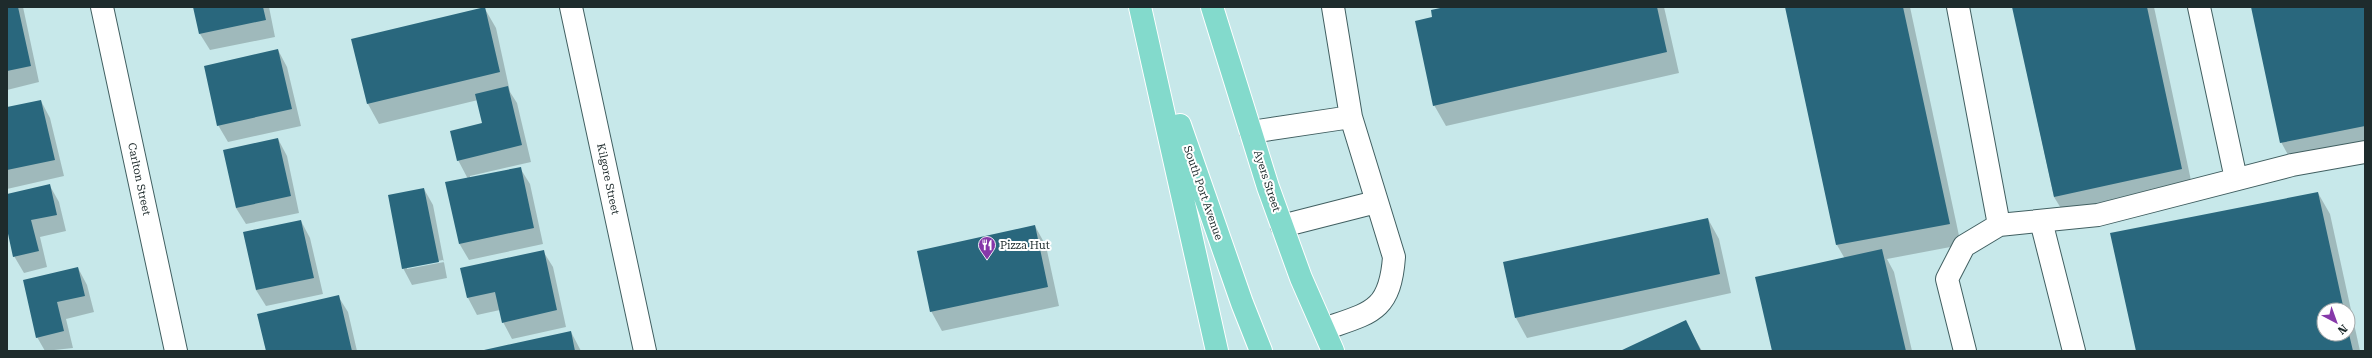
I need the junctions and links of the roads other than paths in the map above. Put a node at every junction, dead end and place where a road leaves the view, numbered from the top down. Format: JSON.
{"nodes":[{"id":1,"x":102,"y":7,"type":"edge"},
{"id":2,"x":571,"y":7,"type":"edge"},
{"id":3,"x":1140,"y":7,"type":"edge"},
{"id":4,"x":1212,"y":7,"type":"edge"},
{"id":5,"x":1333,"y":7,"type":"edge"},
{"id":6,"x":1958,"y":7,"type":"edge"},
{"id":7,"x":2199,"y":7,"type":"edge"},
{"id":8,"x":1148,"y":34,"type":"junction"},
{"id":9,"x":1351,"y":117,"type":"junction"},
{"id":10,"x":1250,"y":132,"type":"junction"},
{"id":11,"x":2365,"y":152,"type":"edge"},
{"id":12,"x":2236,"y":179,"type":"junction"},
{"id":13,"x":1376,"y":202,"type":"junction"},
{"id":14,"x":2041,"y":221,"type":"junction"},
{"id":15,"x":1999,"y":225,"type":"junction"},
{"id":16,"x":1282,"y":226,"type":"junction"},
{"id":17,"x":1324,"y":329,"type":"junction"},
{"id":18,"x":176,"y":351,"type":"edge"},
{"id":19,"x":645,"y":351,"type":"edge"},
{"id":20,"x":1217,"y":351,"type":"edge"},
{"id":21,"x":1261,"y":351,"type":"edge"},
{"id":22,"x":1333,"y":351,"type":"edge"},
{"id":23,"x":1965,"y":351,"type":"edge"},
{"id":24,"x":2074,"y":351,"type":"edge"}],
"edges":[{"from":1,"to":18,"type":"street","name":"Carlton Street"},
{"from":2,"to":19,"type":"street","name":"Kilgore Street"},
{"from":3,"to":8,"type":"main road"},
{"from":4,"to":10,"type":"main road","name":"Ayers Street"},
{"from":5,"to":9,"type":"street"},
{"from":6,"to":15,"type":"street"},
{"from":7,"to":12,"type":"street"},
{"from":8,"to":20,"type":"main road"},
{"from":8,"to":21,"type":"main road","name":"South Port Avenue"},
{"from":9,"to":10,"type":"street"},
{"from":9,"to":13,"type":"street"},
{"from":10,"to":16,"type":"main road","name":"Ayers Street"},
{"from":11,"to":12,"type":"street"},
{"from":12,"to":14,"type":"street"},
{"from":13,"to":16,"type":"street"},
{"from":13,"to":17,"type":"street"},
{"from":14,"to":15,"type":"street"},
{"from":14,"to":24,"type":"street"},
{"from":15,"to":23,"type":"street"},
{"from":16,"to":17,"type":"main road","name":"Ayers Street"},
{"from":17,"to":22,"type":"main road","name":"Ayers Street"}]}
